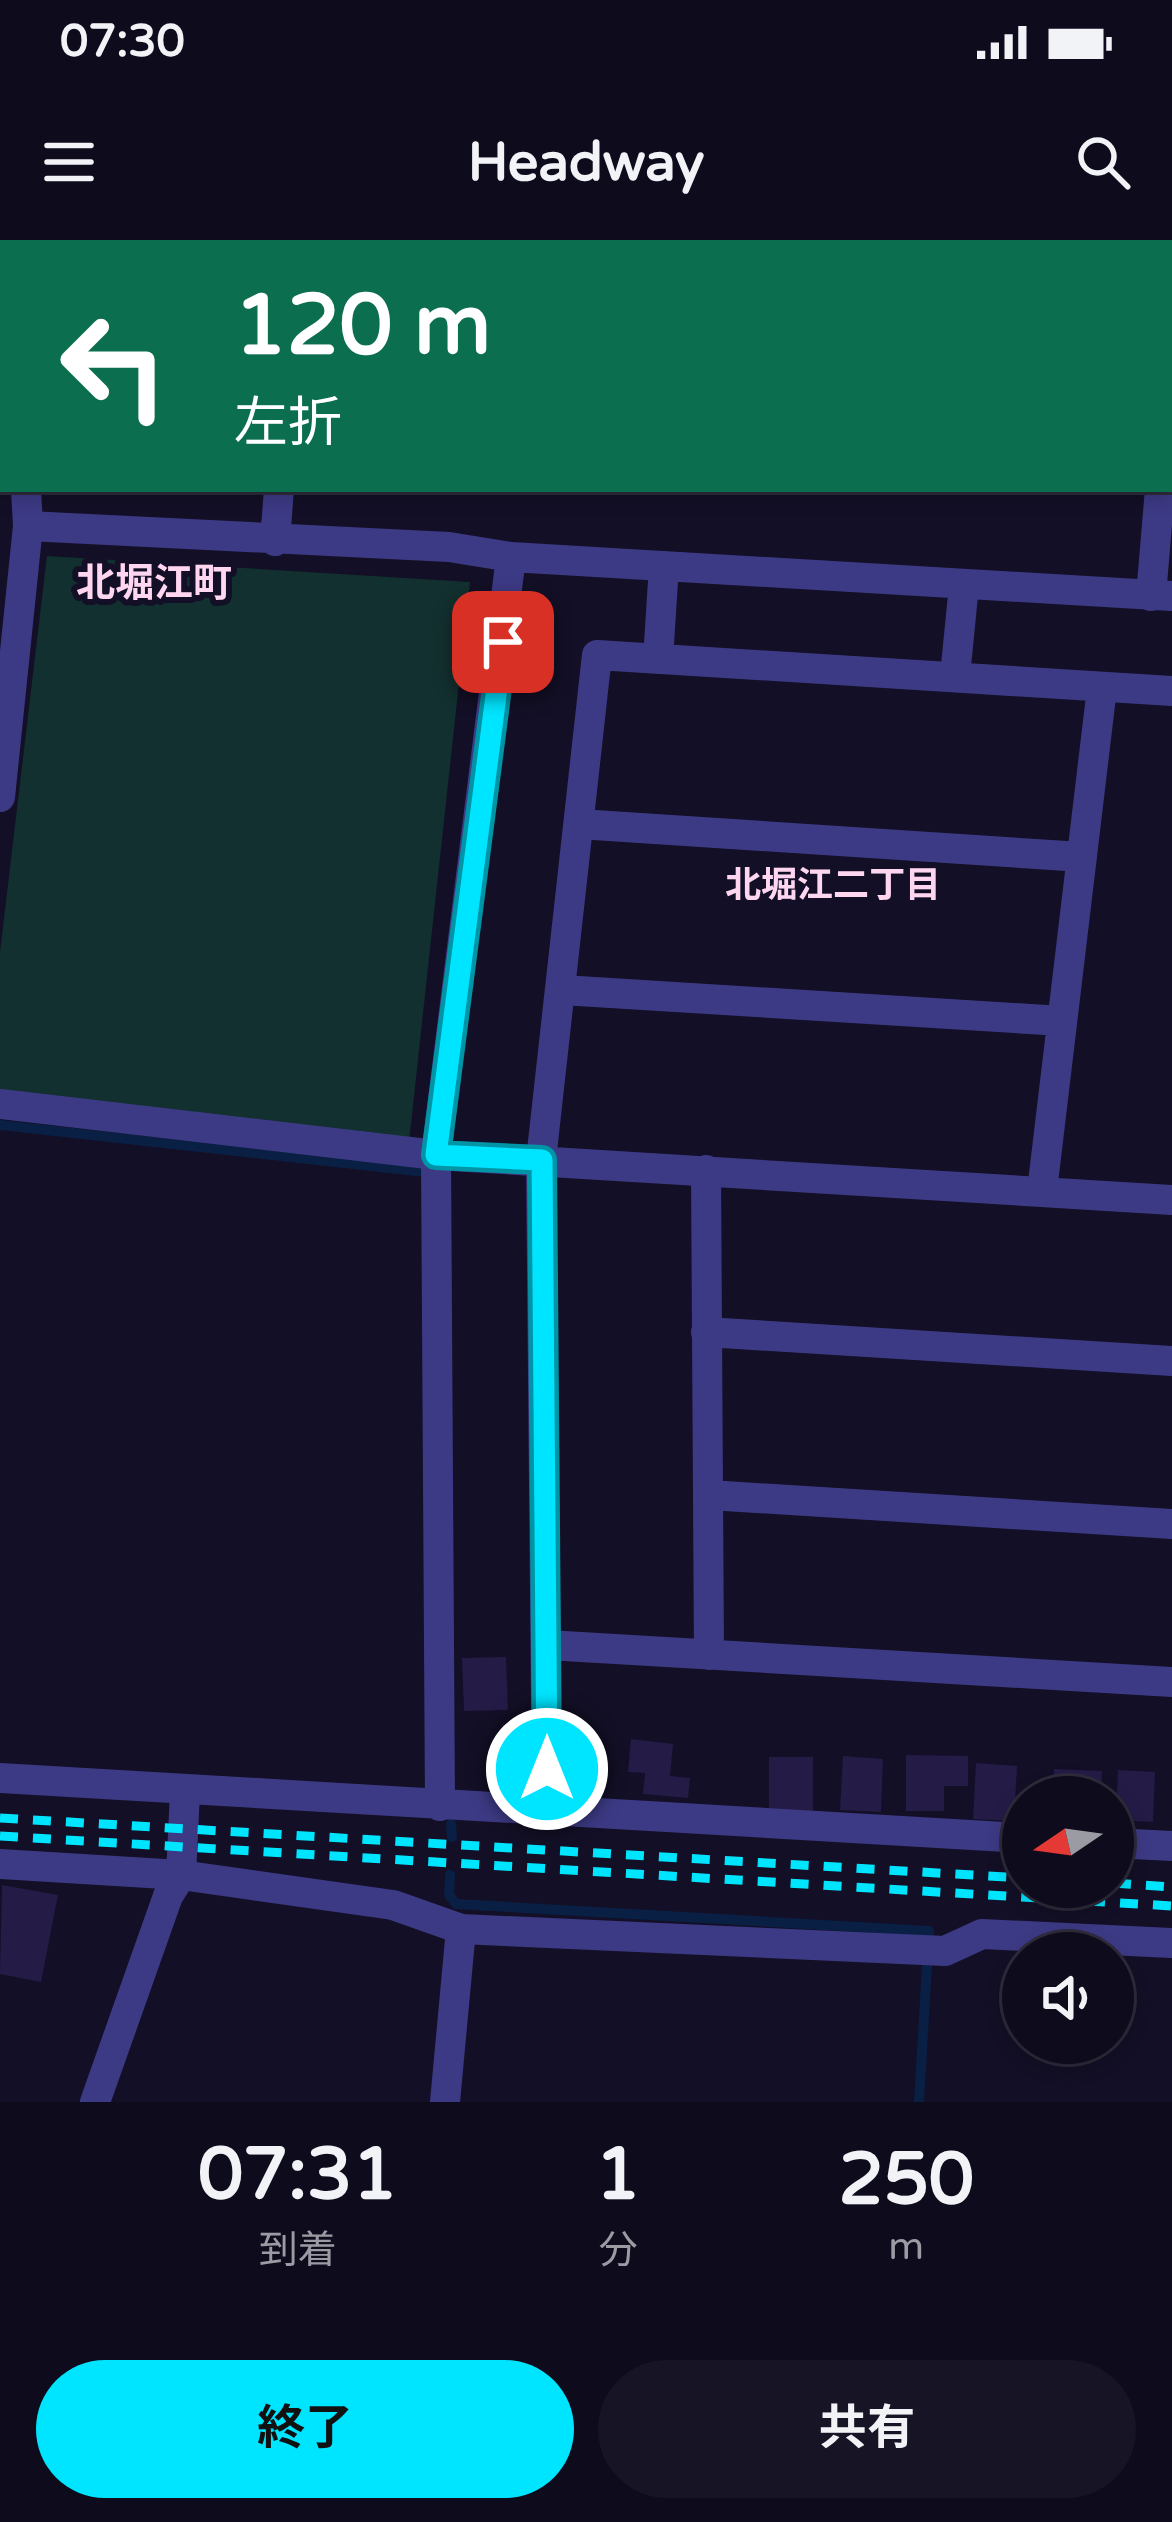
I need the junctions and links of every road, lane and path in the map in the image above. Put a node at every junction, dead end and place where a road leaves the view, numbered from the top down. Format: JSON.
{"nodes":[{"id":1,"x":26,"y":492,"type":"edge"},
{"id":2,"x":279,"y":492,"type":"edge"},
{"id":3,"x":1160,"y":492,"type":"edge"},
{"id":4,"x":28,"y":526,"type":"junction"},
{"id":5,"x":274,"y":541,"type":"junction"},
{"id":6,"x":512,"y":557,"type":"junction"},
{"id":7,"x":664,"y":566,"type":"junction"},
{"id":8,"x":964,"y":585,"type":"junction"},
{"id":9,"x":1161,"y":596,"type":"edge"},
{"id":10,"x":658,"y":659,"type":"junction"},
{"id":11,"x":955,"y":676,"type":"junction"},
{"id":12,"x":1102,"y":688,"type":"junction"},
{"id":13,"x":1172,"y":691,"type":"edge"},
{"id":14,"x":0,"y":797,"type":"edge"},
{"id":15,"x":579,"y":824,"type":"junction"},
{"id":16,"x":1082,"y":857,"type":"junction"},
{"id":17,"x":562,"y":990,"type":"junction"},
{"id":18,"x":1062,"y":1021,"type":"junction"},
{"id":19,"x":0,"y":1104,"type":"edge"},
{"id":20,"x":542,"y":1160,"type":"junction"},
{"id":21,"x":437,"y":1167,"type":"junction"},
{"id":22,"x":706,"y":1170,"type":"junction"},
{"id":23,"x":1042,"y":1191,"type":"junction"},
{"id":24,"x":1172,"y":1200,"type":"edge"},
{"id":25,"x":706,"y":1332,"type":"junction"},
{"id":26,"x":1172,"y":1361,"type":"edge"},
{"id":27,"x":709,"y":1495,"type":"junction"},
{"id":28,"x":1172,"y":1524,"type":"edge"},
{"id":29,"x":547,"y":1646,"type":"junction"},
{"id":30,"x":710,"y":1655,"type":"junction"},
{"id":31,"x":1172,"y":1682,"type":"edge"},
{"id":32,"x":0,"y":1778,"type":"edge"},
{"id":33,"x":185,"y":1792,"type":"junction"},
{"id":34,"x":440,"y":1806,"type":"junction"},
{"id":35,"x":547,"y":1810,"type":"junction"},
{"id":36,"x":1002,"y":1837,"type":"edge"},
{"id":37,"x":1134,"y":1844,"type":"edge"},
{"id":38,"x":1172,"y":1846,"type":"edge"},
{"id":39,"x":0,"y":1864,"type":"edge"},
{"id":40,"x":181,"y":1875,"type":"junction"},
{"id":41,"x":460,"y":1929,"type":"junction"},
{"id":42,"x":1172,"y":1943,"type":"edge"},
{"id":43,"x":95,"y":2102,"type":"edge"},
{"id":44,"x":446,"y":2102,"type":"edge"}],
"edges":[{"from":1,"to":4,"type":"street"},
{"from":2,"to":5,"type":"street"},
{"from":3,"to":9,"type":"street"},
{"from":4,"to":5,"type":"street"},
{"from":4,"to":14,"type":"street"},
{"from":5,"to":6,"type":"street"},
{"from":6,"to":7,"type":"street"},
{"from":6,"to":21,"type":"street"},
{"from":7,"to":8,"type":"street"},
{"from":7,"to":10,"type":"street"},
{"from":8,"to":9,"type":"street"},
{"from":8,"to":11,"type":"street"},
{"from":10,"to":11,"type":"street"},
{"from":10,"to":15,"type":"street"},
{"from":11,"to":12,"type":"street"},
{"from":12,"to":13,"type":"street"},
{"from":12,"to":16,"type":"street"},
{"from":15,"to":16,"type":"street"},
{"from":15,"to":17,"type":"street"},
{"from":16,"to":18,"type":"street"},
{"from":17,"to":18,"type":"street"},
{"from":17,"to":20,"type":"street"},
{"from":18,"to":23,"type":"street"},
{"from":19,"to":21,"type":"street"},
{"from":20,"to":21,"type":"street"},
{"from":20,"to":22,"type":"street"},
{"from":20,"to":29,"type":"street"},
{"from":21,"to":34,"type":"street"},
{"from":22,"to":23,"type":"street"},
{"from":22,"to":25,"type":"street"},
{"from":23,"to":24,"type":"street"},
{"from":25,"to":26,"type":"street"},
{"from":25,"to":27,"type":"street"},
{"from":27,"to":28,"type":"street"},
{"from":27,"to":30,"type":"street"},
{"from":29,"to":30,"type":"street"},
{"from":29,"to":35,"type":"street"},
{"from":30,"to":31,"type":"street"},
{"from":32,"to":33,"type":"street"},
{"from":33,"to":34,"type":"street"},
{"from":33,"to":40,"type":"street"},
{"from":34,"to":35,"type":"street"},
{"from":35,"to":36,"type":"street"},
{"from":37,"to":38,"type":"street"},
{"from":39,"to":40,"type":"street"},
{"from":40,"to":41,"type":"street"},
{"from":40,"to":43,"type":"street"},
{"from":41,"to":42,"type":"street"},
{"from":41,"to":44,"type":"street"}]}
